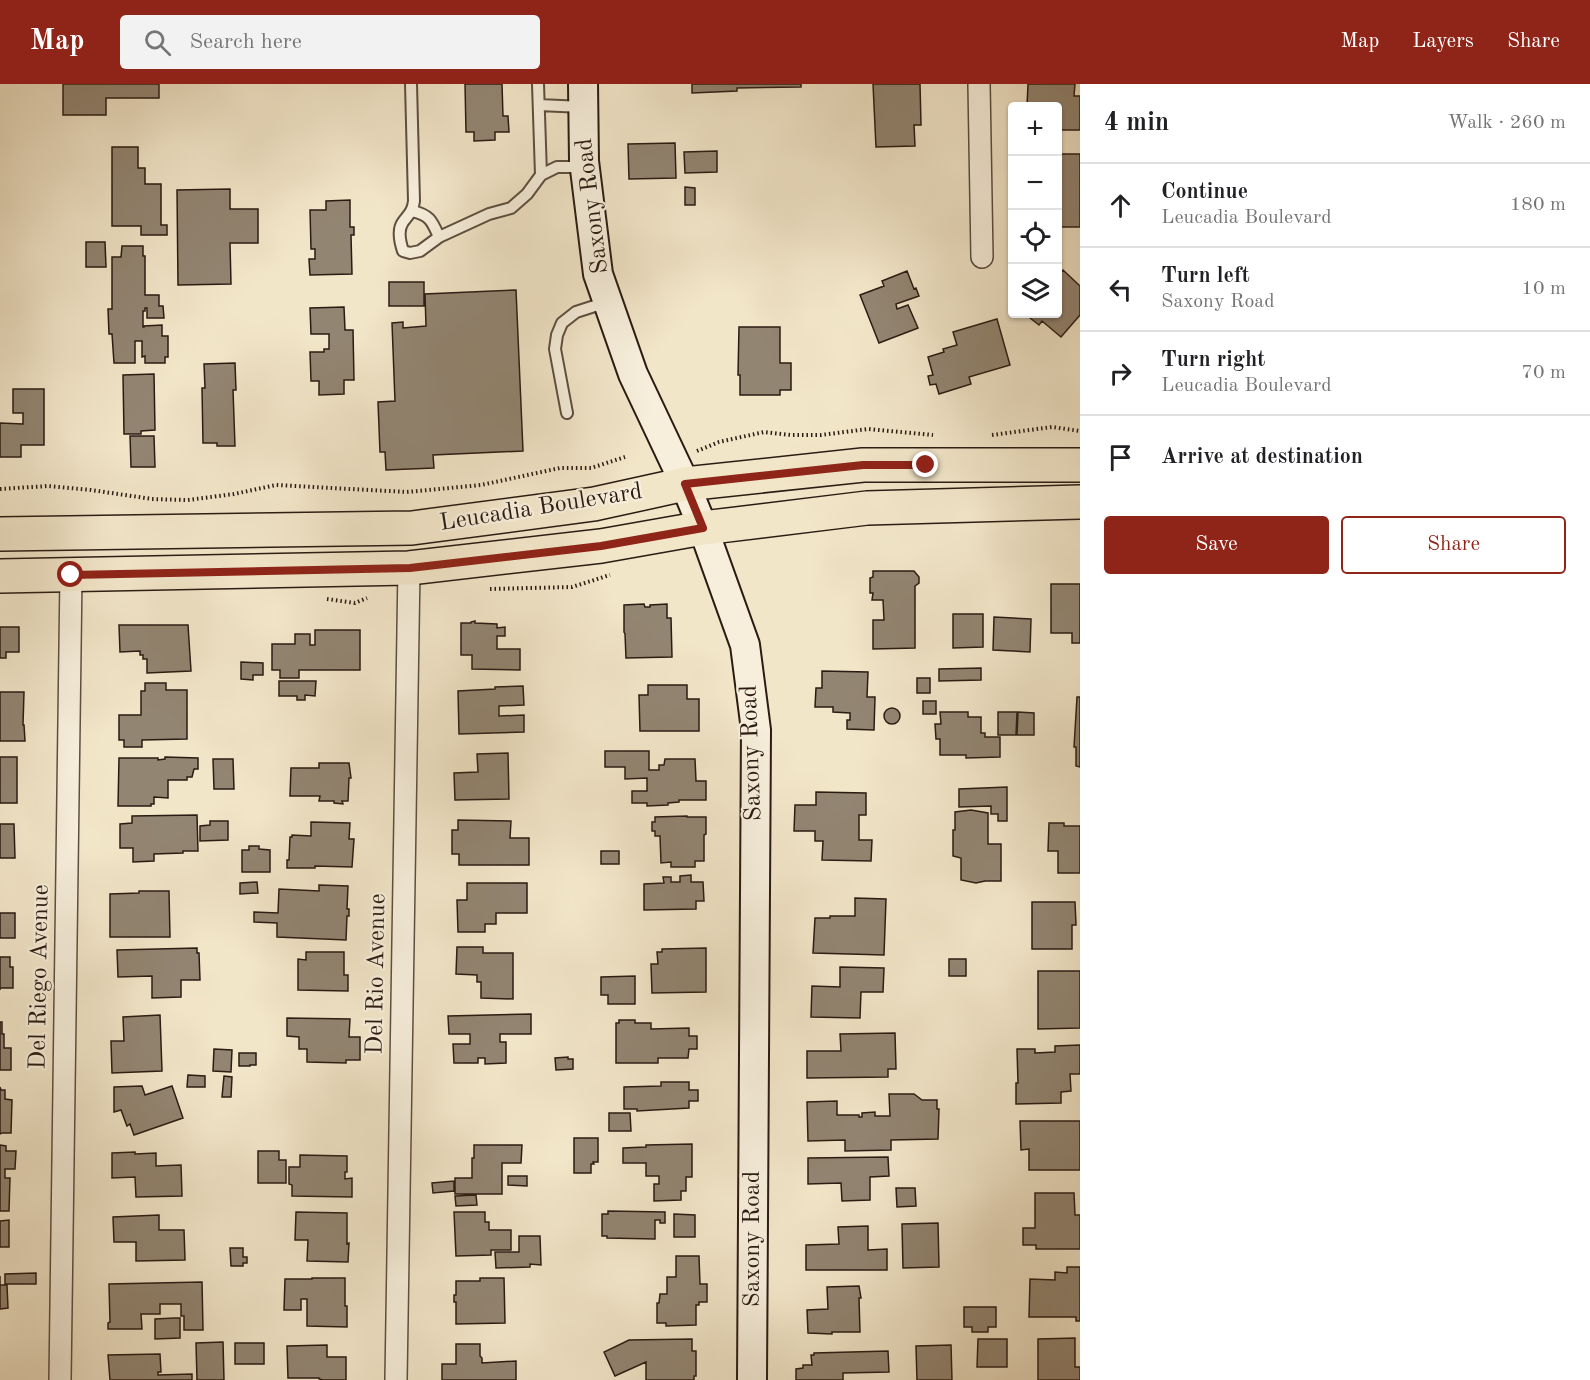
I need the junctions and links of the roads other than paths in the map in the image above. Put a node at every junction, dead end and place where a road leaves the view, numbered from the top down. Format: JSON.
{"nodes":[{"id":1,"x":411,"y":84,"type":"edge"},
{"id":2,"x":538,"y":84,"type":"edge"},
{"id":3,"x":979,"y":84,"type":"edge"},
{"id":4,"x":583,"y":95,"type":"edge"},
{"id":5,"x":539,"y":105,"type":"junction"},
{"id":6,"x":585,"y":167,"type":"junction"},
{"id":7,"x":541,"y":175,"type":"junction"},
{"id":8,"x":412,"y":211,"type":"junction"},
{"id":9,"x":439,"y":237,"type":"junction"},
{"id":10,"x":982,"y":257,"type":"dead end"},
{"id":11,"x":608,"y":302,"type":"junction"},
{"id":12,"x":567,"y":413,"type":"dead end"},
{"id":13,"x":1080,"y":465,"type":"edge"},
{"id":14,"x":685,"y":484,"type":"junction"},
{"id":15,"x":1080,"y":502,"type":"edge"},
{"id":16,"x":703,"y":528,"type":"junction"},
{"id":17,"x":0,"y":534,"type":"edge"},
{"id":18,"x":410,"y":568,"type":"junction"},
{"id":19,"x":71,"y":575,"type":"junction"},
{"id":20,"x":0,"y":576,"type":"edge"},
{"id":21,"x":60,"y":1380,"type":"edge"},
{"id":22,"x":396,"y":1380,"type":"edge"},
{"id":23,"x":752,"y":1380,"type":"edge"}],
"edges":[{"from":1,"to":8,"type":"lane"},
{"from":2,"to":5,"type":"lane"},
{"from":3,"to":10,"type":"street"},
{"from":4,"to":5,"type":"lane"},
{"from":4,"to":6,"type":"street","name":"Saxony Road"},
{"from":5,"to":7,"type":"lane"},
{"from":6,"to":7,"type":"lane"},
{"from":6,"to":11,"type":"street","name":"Saxony Road"},
{"from":7,"to":9,"type":"lane"},
{"from":8,"to":9,"type":"lane"},
{"from":8,"to":9,"type":"lane"},
{"from":11,"to":12,"type":"lane"},
{"from":11,"to":14,"type":"street","name":"Saxony Road"},
{"from":13,"to":14,"type":"main road","name":"Leucadia Boulevard"},
{"from":14,"to":16,"type":"street","name":"Saxony Road"},
{"from":14,"to":17,"type":"main road","name":"Leucadia Boulevard"},
{"from":15,"to":16,"type":"main road","name":"Leucadia Boulevard"},
{"from":16,"to":18,"type":"main road","name":"Leucadia Boulevard"},
{"from":16,"to":23,"type":"street","name":"Saxony Road"},
{"from":18,"to":19,"type":"main road","name":"Leucadia Boulevard"},
{"from":18,"to":22,"type":"street","name":"Del Rio Avenue"},
{"from":19,"to":20,"type":"main road","name":"Leucadia Boulevard"},
{"from":19,"to":21,"type":"street","name":"Del Riego Avenue"}]}
